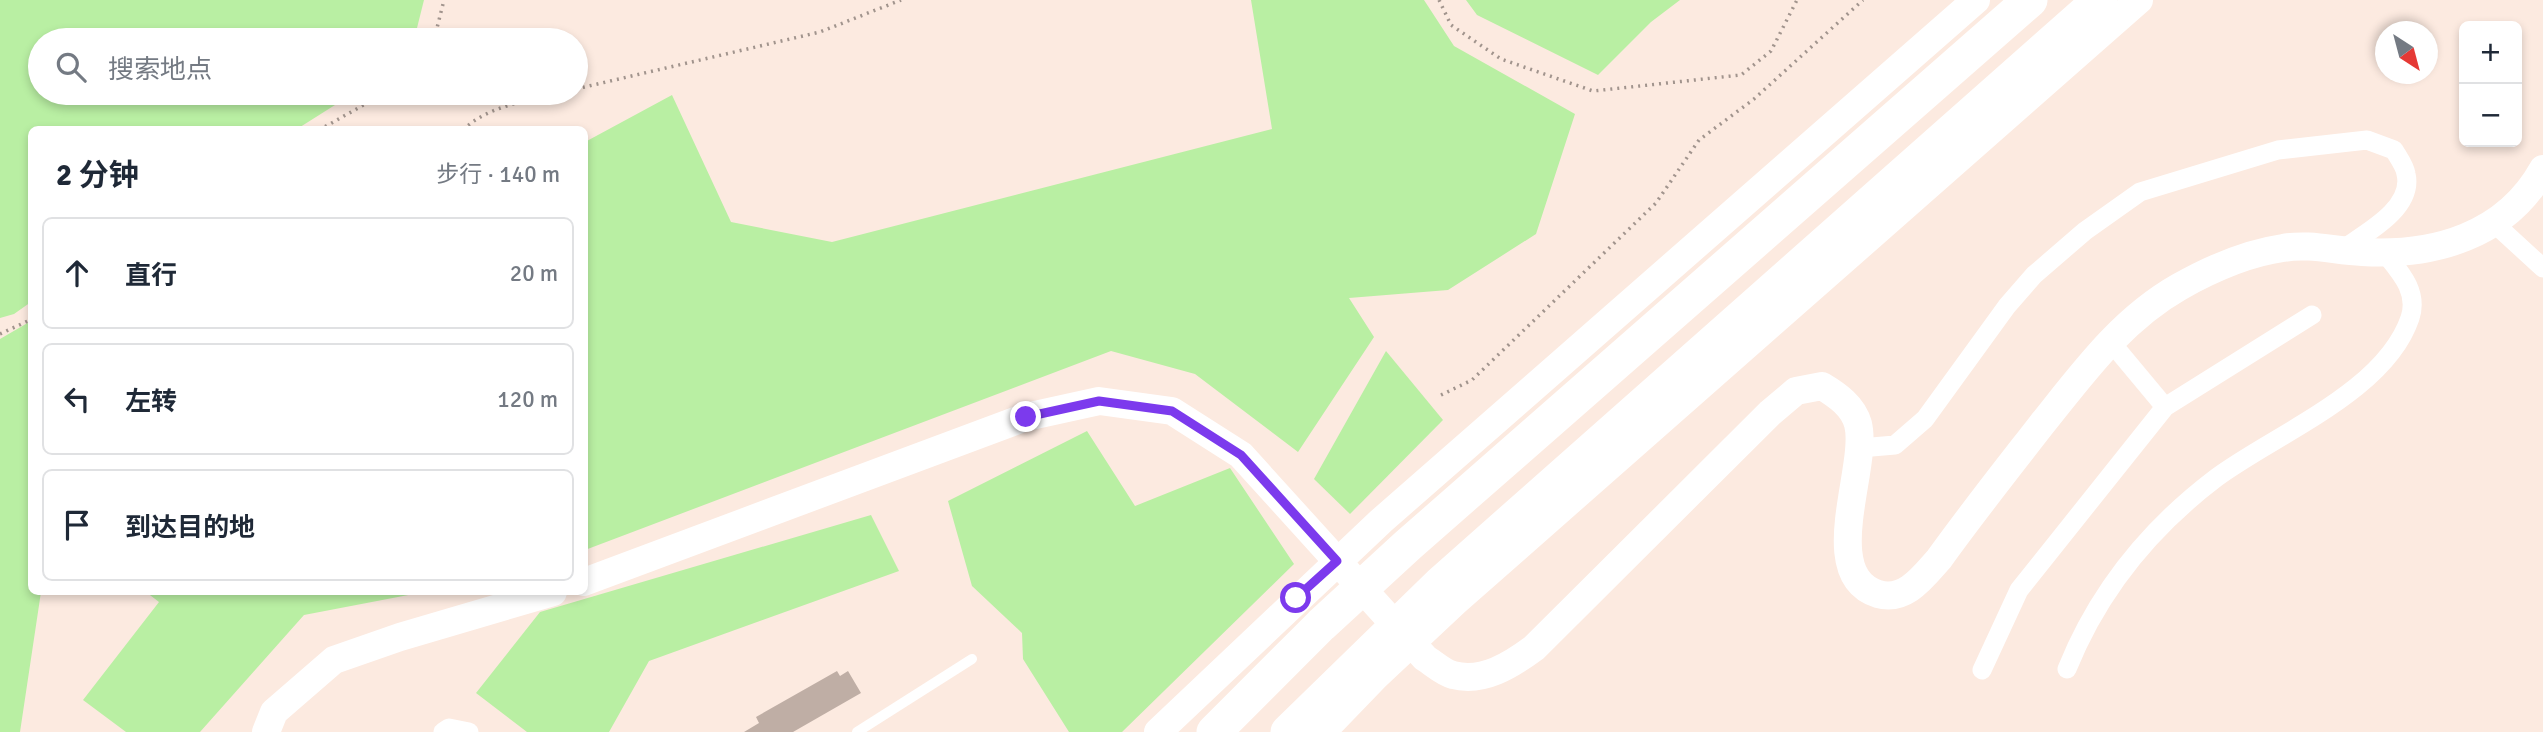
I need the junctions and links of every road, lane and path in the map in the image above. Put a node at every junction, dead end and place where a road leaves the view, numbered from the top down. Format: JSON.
{"nodes":[{"id":1,"x":444,"y":0,"type":"edge"},
{"id":2,"x":901,"y":0,"type":"edge"},
{"id":3,"x":1439,"y":0,"type":"edge"},
{"id":4,"x":1797,"y":0,"type":"edge"},
{"id":5,"x":1863,"y":0,"type":"edge"},
{"id":6,"x":1976,"y":0,"type":"edge"},
{"id":7,"x":2030,"y":0,"type":"edge"},
{"id":8,"x":2101,"y":0,"type":"edge"},
{"id":9,"x":2138,"y":0,"type":"edge"},
{"id":10,"x":437,"y":28,"type":"edge"},
{"id":11,"x":588,"y":86,"type":"edge"},
{"id":12,"x":364,"y":105,"type":"edge"},
{"id":13,"x":512,"y":105,"type":"edge"},
{"id":14,"x":326,"y":126,"type":"edge"},
{"id":15,"x":471,"y":126,"type":"edge"},
{"id":16,"x":2543,"y":169,"type":"edge"},
{"id":17,"x":2532,"y":199,"type":"edge"},
{"id":18,"x":2495,"y":224,"type":"junction"},
{"id":19,"x":2343,"y":249,"type":"junction"},
{"id":20,"x":2384,"y":252,"type":"junction"},
{"id":21,"x":2543,"y":268,"type":"edge"},
{"id":22,"x":2312,"y":315,"type":"dead end"},
{"id":23,"x":28,"y":321,"type":"edge"},
{"id":24,"x":0,"y":334,"type":"edge"},
{"id":25,"x":2110,"y":341,"type":"junction"},
{"id":26,"x":1441,"y":396,"type":"dead end"},
{"id":27,"x":2165,"y":407,"type":"junction"},
{"id":28,"x":1860,"y":448,"type":"junction"},
{"id":29,"x":1337,"y":561,"type":"junction"},
{"id":30,"x":588,"y":581,"type":"edge"},
{"id":31,"x":1361,"y":588,"type":"junction"},
{"id":32,"x":544,"y":595,"type":"edge"},
{"id":33,"x":1404,"y":635,"type":"junction"},
{"id":34,"x":972,"y":659,"type":"dead end"},
{"id":35,"x":2067,"y":669,"type":"dead end"},
{"id":36,"x":1982,"y":670,"type":"dead end"},
{"id":37,"x":266,"y":732,"type":"edge"},
{"id":38,"x":443,"y":732,"type":"edge"},
{"id":39,"x":469,"y":732,"type":"edge"},
{"id":40,"x":857,"y":732,"type":"edge"},
{"id":41,"x":1158,"y":732,"type":"edge"},
{"id":42,"x":1213,"y":732,"type":"edge"},
{"id":43,"x":1288,"y":732,"type":"edge"},
{"id":44,"x":1322,"y":732,"type":"edge"}],
"edges":[{"from":1,"to":10,"type":"path"},
{"from":2,"to":11,"type":"path"},
{"from":3,"to":4,"type":"path"},
{"from":5,"to":26,"type":"path"},
{"from":6,"to":29,"type":"street"},
{"from":7,"to":31,"type":"highway"},
{"from":8,"to":33,"type":"highway"},
{"from":9,"to":33,"type":"street"},
{"from":12,"to":14,"type":"path"},
{"from":13,"to":15,"type":"path"},
{"from":16,"to":17,"type":"street"},
{"from":17,"to":18,"type":"street"},
{"from":18,"to":20,"type":"street"},
{"from":18,"to":21,"type":"street"},
{"from":19,"to":20,"type":"street"},
{"from":19,"to":25,"type":"street"},
{"from":19,"to":28,"type":"street"},
{"from":20,"to":35,"type":"street"},
{"from":22,"to":27,"type":"street"},
{"from":23,"to":24,"type":"path"},
{"from":25,"to":27,"type":"street"},
{"from":25,"to":28,"type":"street"},
{"from":27,"to":36,"type":"street"},
{"from":28,"to":33,"type":"street"},
{"from":29,"to":30,"type":"street"},
{"from":29,"to":31,"type":"street"},
{"from":29,"to":41,"type":"street"},
{"from":31,"to":33,"type":"street"},
{"from":31,"to":42,"type":"highway"},
{"from":32,"to":37,"type":"street"},
{"from":33,"to":43,"type":"highway"},
{"from":33,"to":44,"type":"street"},
{"from":34,"to":40,"type":"lane"},
{"from":38,"to":39,"type":"street"}]}
